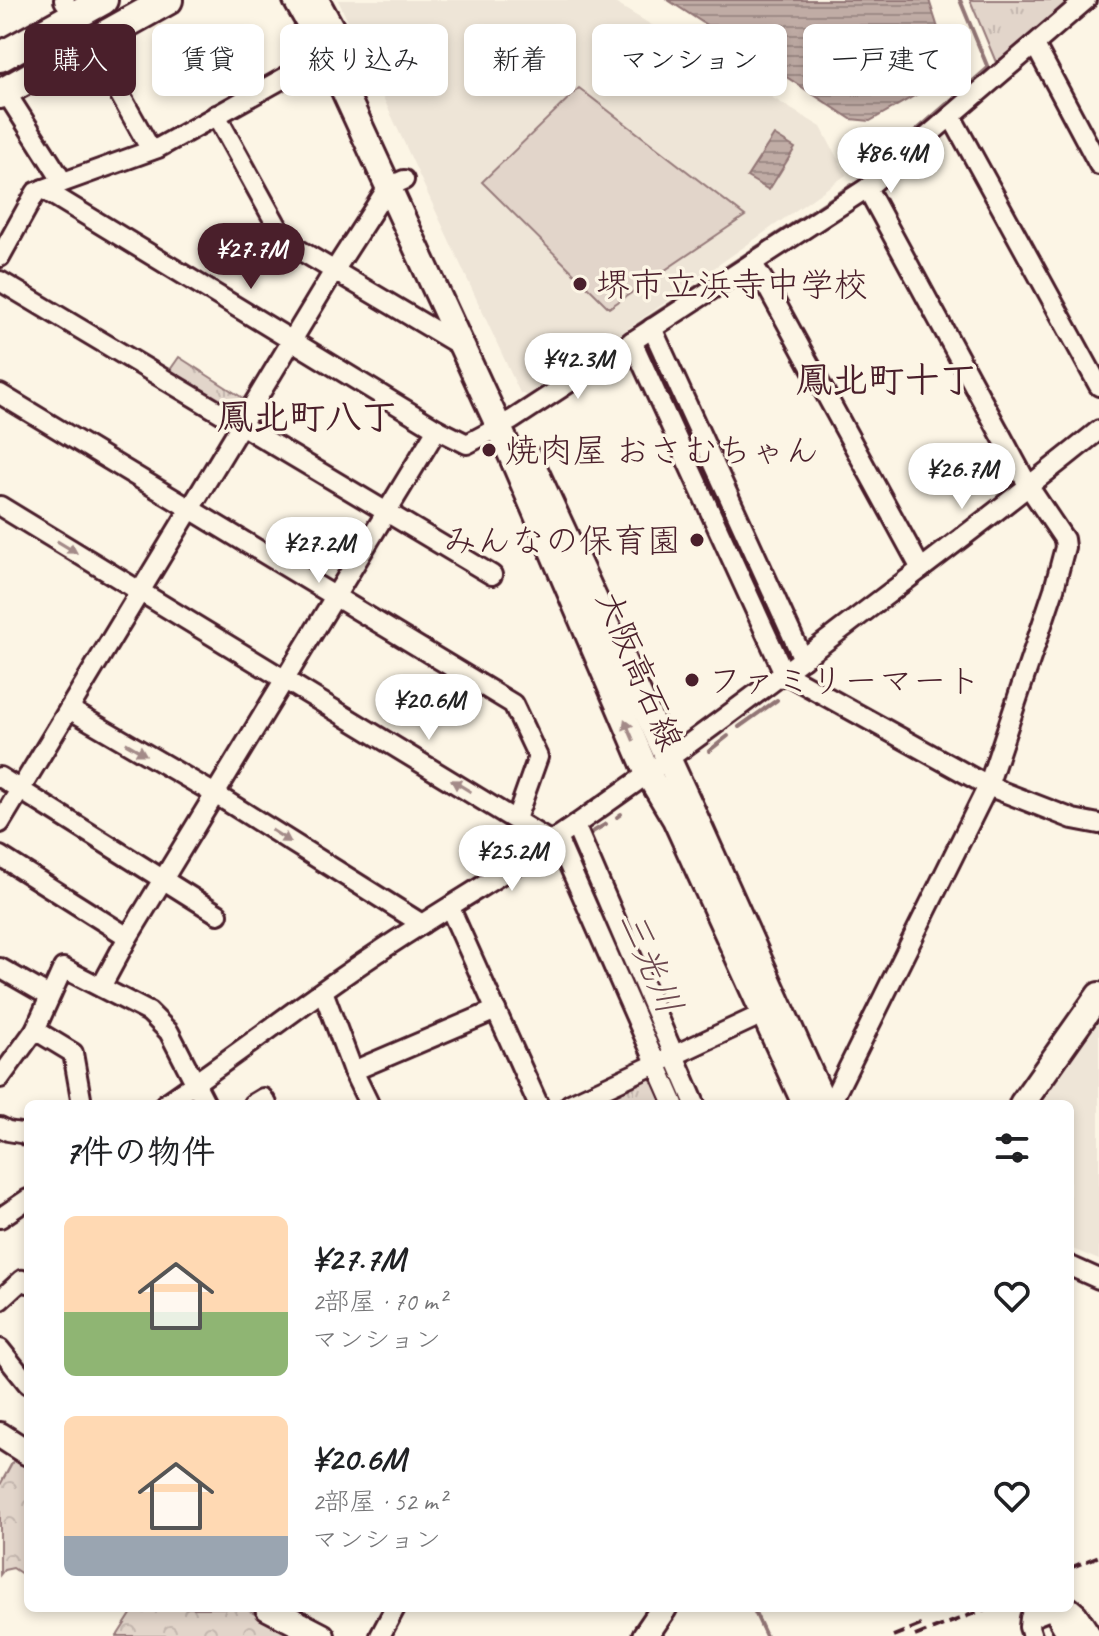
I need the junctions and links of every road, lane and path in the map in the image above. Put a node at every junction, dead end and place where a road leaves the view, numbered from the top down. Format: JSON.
{"nodes":[{"id":1,"x":103,"y":0,"type":"edge"},
{"id":2,"x":137,"y":0,"type":"edge"},
{"id":3,"x":168,"y":0,"type":"edge"},
{"id":4,"x":296,"y":0,"type":"edge"},
{"id":5,"x":316,"y":0,"type":"edge"},
{"id":6,"x":1086,"y":0,"type":"edge"},
{"id":7,"x":66,"y":1,"type":"edge"},
{"id":8,"x":125,"y":24,"type":"edge"},
{"id":9,"x":310,"y":24,"type":"edge"},
{"id":10,"x":0,"y":37,"type":"edge"},
{"id":11,"x":1035,"y":45,"type":"junction"},
{"id":12,"x":0,"y":57,"type":"edge"},
{"id":13,"x":24,"y":76,"type":"edge"},
{"id":14,"x":280,"y":80,"type":"edge"},
{"id":15,"x":2,"y":87,"type":"edge"},
{"id":16,"x":121,"y":96,"type":"edge"},
{"id":17,"x":349,"y":96,"type":"edge"},
{"id":18,"x":216,"y":115,"type":"junction"},
{"id":19,"x":951,"y":116,"type":"junction"},
{"id":20,"x":151,"y":150,"type":"junction"},
{"id":21,"x":1099,"y":165,"type":"edge"},
{"id":22,"x":63,"y":182,"type":"junction"},
{"id":23,"x":396,"y":183,"type":"junction"},
{"id":24,"x":867,"y":188,"type":"junction"},
{"id":25,"x":43,"y":189,"type":"junction"},
{"id":26,"x":0,"y":257,"type":"edge"},
{"id":27,"x":752,"y":263,"type":"junction"},
{"id":28,"x":334,"y":271,"type":"junction"},
{"id":29,"x":0,"y":281,"type":"edge"},
{"id":30,"x":643,"y":334,"type":"junction"},
{"id":31,"x":292,"y":340,"type":"junction"},
{"id":32,"x":461,"y":346,"type":"junction"},
{"id":33,"x":1099,"y":386,"type":"edge"},
{"id":34,"x":0,"y":394,"type":"edge"},
{"id":35,"x":505,"y":423,"type":"junction"},
{"id":36,"x":240,"y":425,"type":"junction"},
{"id":37,"x":437,"y":429,"type":"junction"},
{"id":38,"x":1099,"y":430,"type":"edge"},
{"id":39,"x":1029,"y":487,"type":"junction"},
{"id":40,"x":0,"y":506,"type":"edge"},
{"id":41,"x":719,"y":506,"type":"junction"},
{"id":42,"x":192,"y":508,"type":"junction"},
{"id":43,"x":387,"y":513,"type":"junction"},
{"id":44,"x":921,"y":569,"type":"junction"},
{"id":45,"x":492,"y":575,"type":"dead end"},
{"id":46,"x":140,"y":592,"type":"junction"},
{"id":47,"x":337,"y":597,"type":"junction"},
{"id":48,"x":803,"y":659,"type":"junction"},
{"id":49,"x":784,"y":673,"type":"junction"},
{"id":50,"x":284,"y":679,"type":"junction"},
{"id":51,"x":69,"y":709,"type":"junction"},
{"id":52,"x":668,"y":759,"type":"junction"},
{"id":53,"x":648,"y":774,"type":"junction"},
{"id":54,"x":0,"y":777,"type":"edge"},
{"id":55,"x":988,"y":786,"type":"junction"},
{"id":56,"x":21,"y":790,"type":"junction"},
{"id":57,"x":215,"y":794,"type":"junction"},
{"id":58,"x":516,"y":819,"type":"junction"},
{"id":59,"x":0,"y":823,"type":"edge"},
{"id":60,"x":1099,"y":824,"type":"edge"},
{"id":61,"x":575,"y":825,"type":"junction"},
{"id":62,"x":554,"y":840,"type":"junction"},
{"id":63,"x":0,"y":856,"type":"edge"},
{"id":64,"x":163,"y":881,"type":"junction"},
{"id":65,"x":450,"y":908,"type":"junction"},
{"id":66,"x":218,"y":914,"type":"dead end"},
{"id":67,"x":422,"y":924,"type":"junction"},
{"id":68,"x":128,"y":937,"type":"junction"},
{"id":69,"x":0,"y":968,"type":"edge"},
{"id":70,"x":101,"y":987,"type":"junction"},
{"id":71,"x":323,"y":991,"type":"junction"},
{"id":72,"x":1099,"y":995,"type":"edge"},
{"id":73,"x":49,"y":996,"type":"junction"},
{"id":74,"x":496,"y":1010,"type":"junction"},
{"id":75,"x":752,"y":1019,"type":"junction"},
{"id":76,"x":35,"y":1030,"type":"junction"},
{"id":77,"x":664,"y":1060,"type":"junction"},
{"id":78,"x":353,"y":1071,"type":"junction"},
{"id":79,"x":0,"y":1078,"type":"edge"},
{"id":80,"x":195,"y":1083,"type":"junction"},
{"id":81,"x":80,"y":1100,"type":"edge"},
{"id":82,"x":171,"y":1100,"type":"edge"},
{"id":83,"x":204,"y":1100,"type":"edge"},
{"id":84,"x":367,"y":1100,"type":"edge"},
{"id":85,"x":536,"y":1100,"type":"edge"},
{"id":86,"x":579,"y":1100,"type":"edge"},
{"id":87,"x":673,"y":1100,"type":"edge"},
{"id":88,"x":692,"y":1100,"type":"edge"},
{"id":89,"x":788,"y":1100,"type":"edge"},
{"id":90,"x":803,"y":1100,"type":"edge"},
{"id":91,"x":831,"y":1100,"type":"edge"},
{"id":92,"x":833,"y":1100,"type":"edge"},
{"id":93,"x":1025,"y":1100,"type":"edge"},
{"id":94,"x":0,"y":1127,"type":"edge"},
{"id":95,"x":24,"y":1134,"type":"edge"},
{"id":96,"x":24,"y":1202,"type":"edge"},
{"id":97,"x":0,"y":1218,"type":"edge"},
{"id":98,"x":1074,"y":1272,"type":"edge"},
{"id":99,"x":1099,"y":1279,"type":"edge"},
{"id":100,"x":24,"y":1281,"type":"edge"},
{"id":101,"x":0,"y":1300,"type":"edge"},
{"id":102,"x":0,"y":1349,"type":"edge"},
{"id":103,"x":24,"y":1379,"type":"edge"},
{"id":104,"x":0,"y":1435,"type":"edge"},
{"id":105,"x":24,"y":1450,"type":"edge"},
{"id":106,"x":393,"y":1612,"type":"edge"},
{"id":107,"x":661,"y":1612,"type":"edge"},
{"id":108,"x":1055,"y":1623,"type":"edge"},
{"id":109,"x":380,"y":1636,"type":"edge"},
{"id":110,"x":645,"y":1636,"type":"edge"},
{"id":111,"x":1092,"y":1636,"type":"edge"}],
"edges":[{"from":1,"to":12,"type":"highway"},
{"from":2,"to":15,"type":"highway"},
{"from":3,"to":8,"type":"highway"},
{"from":4,"to":9,"type":"main road","name":"大阪高石線"},
{"from":5,"to":23,"type":"main road","name":"大阪高石線"},
{"from":6,"to":11,"type":"street"},
{"from":7,"to":10,"type":"highway"},
{"from":11,"to":19,"type":"street"},
{"from":11,"to":21,"type":"street"},
{"from":13,"to":15,"type":"highway"},
{"from":14,"to":18,"type":"street"},
{"from":15,"to":22,"type":"street"},
{"from":16,"to":20,"type":"street"},
{"from":17,"to":23,"type":"main road","name":"大阪高石線"},
{"from":18,"to":20,"type":"street"},
{"from":18,"to":28,"type":"street"},
{"from":19,"to":24,"type":"street"},
{"from":19,"to":33,"type":"street"},
{"from":20,"to":22,"type":"street"},
{"from":22,"to":25,"type":"street"},
{"from":23,"to":28,"type":"street"},
{"from":23,"to":32,"type":"main road","name":"大阪高石線"},
{"from":23,"to":35,"type":"main road","name":"大阪高石線"},
{"from":24,"to":27,"type":"street"},
{"from":24,"to":39,"type":"street"},
{"from":25,"to":26,"type":"street"},
{"from":25,"to":31,"type":"street"},
{"from":27,"to":30,"type":"street"},
{"from":27,"to":44,"type":"street"},
{"from":28,"to":31,"type":"street"},
{"from":28,"to":32,"type":"street"},
{"from":29,"to":36,"type":"street"},
{"from":30,"to":35,"type":"street"},
{"from":30,"to":41,"type":"street"},
{"from":31,"to":36,"type":"street"},
{"from":31,"to":37,"type":"street"},
{"from":32,"to":35,"type":"main road","name":"大阪高石線"},
{"from":34,"to":42,"type":"street"},
{"from":35,"to":37,"type":"street"},
{"from":35,"to":52,"type":"main road","name":"大阪高石線"},
{"from":53,"to":35,"type":"main road","name":"大阪高石線","one_way":true},
{"from":36,"to":42,"type":"street"},
{"from":36,"to":43,"type":"street"},
{"from":37,"to":43,"type":"street"},
{"from":38,"to":39,"type":"street"},
{"from":39,"to":44,"type":"street"},
{"from":39,"to":55,"type":"street"},
{"from":40,"to":46,"type":"street","one_way":true},
{"from":41,"to":48,"type":"street"},
{"from":41,"to":49,"type":"street"},
{"from":42,"to":46,"type":"street"},
{"from":42,"to":47,"type":"street"},
{"from":43,"to":45,"type":"street"},
{"from":43,"to":47,"type":"street"},
{"from":44,"to":48,"type":"street"},
{"from":46,"to":50,"type":"street"},
{"from":46,"to":51,"type":"street"},
{"from":47,"to":50,"type":"street"},
{"from":47,"to":58,"type":"street"},
{"from":48,"to":49,"type":"street"},
{"from":49,"to":52,"type":"street"},
{"from":49,"to":55,"type":"street"},
{"from":50,"to":57,"type":"street"},
{"from":58,"to":50,"type":"street","one_way":true},
{"from":51,"to":56,"type":"street"},
{"from":51,"to":57,"type":"street","one_way":true},
{"from":52,"to":53,"type":"street"},
{"from":52,"to":91,"type":"main road","name":"大阪高石線"},
{"from":53,"to":61,"type":"street"},
{"from":53,"to":75,"type":"main road"},
{"from":53,"to":90,"type":"main road","name":"大阪高石線"},
{"from":54,"to":56,"type":"street"},
{"from":55,"to":60,"type":"street"},
{"from":55,"to":92,"type":"street"},
{"from":56,"to":59,"type":"street"},
{"from":56,"to":64,"type":"street"},
{"from":57,"to":64,"type":"street"},
{"from":57,"to":67,"type":"street","one_way":true},
{"from":58,"to":62,"type":"street"},
{"from":61,"to":62,"type":"street"},
{"from":61,"to":77,"type":"street"},
{"from":62,"to":65,"type":"street"},
{"from":62,"to":77,"type":"street"},
{"from":63,"to":68,"type":"street"},
{"from":64,"to":66,"type":"street"},
{"from":64,"to":68,"type":"street"},
{"from":65,"to":67,"type":"street"},
{"from":65,"to":74,"type":"street"},
{"from":67,"to":71,"type":"street"},
{"from":68,"to":70,"type":"street"},
{"from":69,"to":73,"type":"street"},
{"from":70,"to":73,"type":"street"},
{"from":70,"to":80,"type":"street"},
{"from":71,"to":78,"type":"street"},
{"from":71,"to":80,"type":"street"},
{"from":72,"to":93,"type":"main road"},
{"from":73,"to":76,"type":"street"},
{"from":74,"to":78,"type":"street"},
{"from":74,"to":85,"type":"street"},
{"from":75,"to":77,"type":"street"},
{"from":75,"to":89,"type":"main road"},
{"from":76,"to":79,"type":"street"},
{"from":76,"to":81,"type":"street"},
{"from":77,"to":86,"type":"street"},
{"from":77,"to":87,"type":"street"},
{"from":77,"to":88,"type":"street"},
{"from":78,"to":84,"type":"street"},
{"from":80,"to":82,"type":"street"},
{"from":80,"to":83,"type":"street"},
{"from":94,"to":95,"type":"street"},
{"from":96,"to":97,"type":"street"},
{"from":98,"to":99,"type":"street"},
{"from":100,"to":101,"type":"street"},
{"from":102,"to":103,"type":"street"},
{"from":104,"to":105,"type":"main road"},
{"from":106,"to":109,"type":"street"},
{"from":107,"to":110,"type":"main road"},
{"from":108,"to":111,"type":"street"}]}
